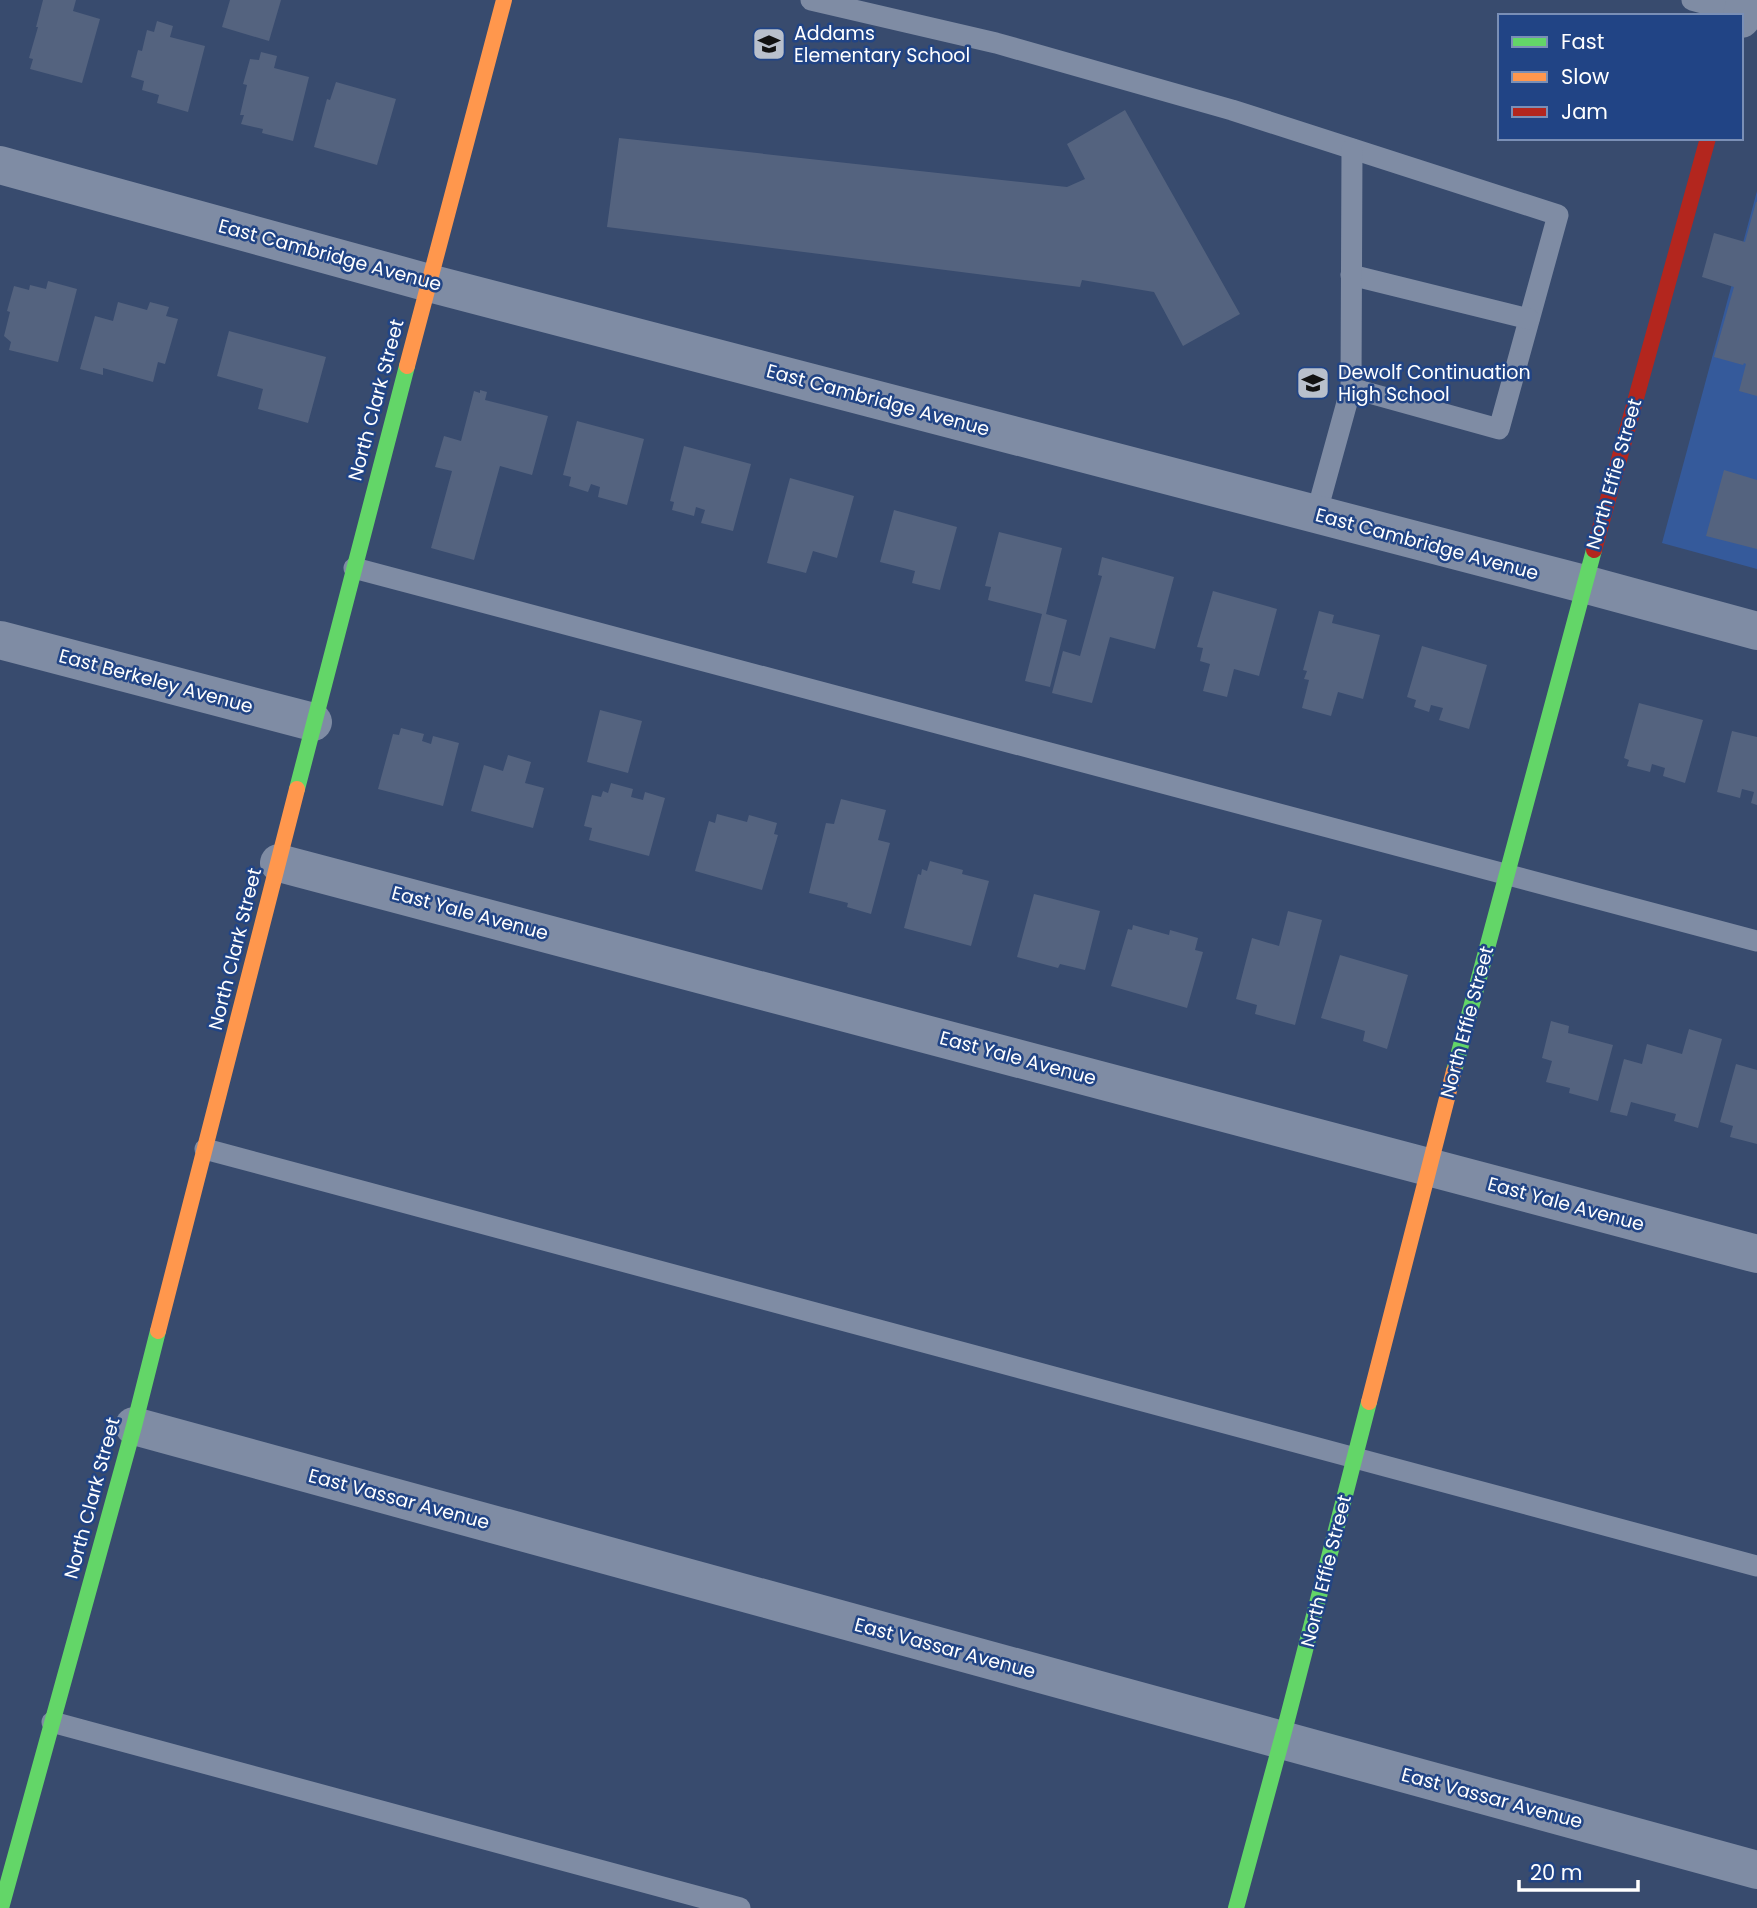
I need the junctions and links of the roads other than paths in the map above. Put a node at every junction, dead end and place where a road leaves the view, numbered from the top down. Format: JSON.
{"nodes":[{"id":1,"x":504,"y":0,"type":"edge"},
{"id":2,"x":811,"y":0,"type":"edge"},
{"id":3,"x":1692,"y":0,"type":"edge"},
{"id":4,"x":1747,"y":12,"type":"edge"},
{"id":5,"x":1707,"y":140,"type":"edge"},
{"id":6,"x":1352,"y":149,"type":"junction"},
{"id":7,"x":0,"y":165,"type":"edge"},
{"id":8,"x":1352,"y":275,"type":"junction"},
{"id":9,"x":429,"y":283,"type":"junction"},
{"id":10,"x":1529,"y":319,"type":"junction"},
{"id":11,"x":1352,"y":388,"type":"junction"},
{"id":12,"x":1316,"y":515,"type":"junction"},
{"id":13,"x":354,"y":568,"type":"junction"},
{"id":14,"x":1584,"y":584,"type":"junction"},
{"id":15,"x":1757,"y":631,"type":"edge"},
{"id":16,"x":0,"y":640,"type":"edge"},
{"id":17,"x":313,"y":722,"type":"junction"},
{"id":18,"x":279,"y":863,"type":"junction"},
{"id":19,"x":1506,"y":874,"type":"junction"},
{"id":20,"x":1757,"y":941,"type":"edge"},
{"id":21,"x":205,"y":1149,"type":"junction"},
{"id":22,"x":1429,"y":1167,"type":"junction"},
{"id":23,"x":1757,"y":1254,"type":"edge"},
{"id":24,"x":134,"y":1426,"type":"junction"},
{"id":25,"x":1354,"y":1458,"type":"junction"},
{"id":26,"x":1757,"y":1566,"type":"edge"},
{"id":27,"x":52,"y":1722,"type":"junction"},
{"id":28,"x":1283,"y":1741,"type":"junction"},
{"id":29,"x":1757,"y":1871,"type":"edge"},
{"id":30,"x":1,"y":1908,"type":"edge"},
{"id":31,"x":740,"y":1908,"type":"edge"},
{"id":32,"x":1236,"y":1908,"type":"edge"}],
"edges":[{"from":1,"to":9,"type":"street","name":"North Clark Street"},
{"from":2,"to":6,"type":"lane"},
{"from":3,"to":4,"type":"lane"},
{"from":5,"to":14,"type":"street","name":"North Effie Street"},
{"from":6,"to":8,"type":"lane"},
{"from":6,"to":10,"type":"lane"},
{"from":7,"to":9,"type":"street","name":"East Cambridge Avenue"},
{"from":8,"to":10,"type":"lane"},
{"from":8,"to":11,"type":"lane"},
{"from":9,"to":12,"type":"street","name":"East Cambridge Avenue"},
{"from":9,"to":13,"type":"street","name":"North Clark Street"},
{"from":10,"to":11,"type":"lane"},
{"from":11,"to":12,"type":"lane"},
{"from":12,"to":14,"type":"street","name":"East Cambridge Avenue"},
{"from":13,"to":17,"type":"street","name":"North Clark Street"},
{"from":13,"to":19,"type":"lane"},
{"from":14,"to":15,"type":"street","name":"East Cambridge Avenue"},
{"from":14,"to":19,"type":"street","name":"North Effie Street"},
{"from":16,"to":17,"type":"street","name":"East Berkeley Avenue"},
{"from":17,"to":18,"type":"street","name":"North Clark Street"},
{"from":18,"to":21,"type":"street","name":"North Clark Street"},
{"from":18,"to":22,"type":"street","name":"East Yale Avenue"},
{"from":19,"to":20,"type":"lane"},
{"from":19,"to":22,"type":"street","name":"North Effie Street"},
{"from":21,"to":24,"type":"street","name":"North Clark Street"},
{"from":21,"to":25,"type":"lane"},
{"from":22,"to":23,"type":"street","name":"East Yale Avenue"},
{"from":22,"to":25,"type":"street","name":"North Effie Street"},
{"from":24,"to":27,"type":"street","name":"North Clark Street"},
{"from":24,"to":28,"type":"street","name":"East Vassar Avenue"},
{"from":25,"to":26,"type":"lane"},
{"from":25,"to":28,"type":"street","name":"North Effie Street"},
{"from":27,"to":30,"type":"street","name":"North Clark Street"},
{"from":27,"to":31,"type":"lane"},
{"from":28,"to":29,"type":"street","name":"East Vassar Avenue"},
{"from":28,"to":32,"type":"street","name":"North Effie Street"}]}
